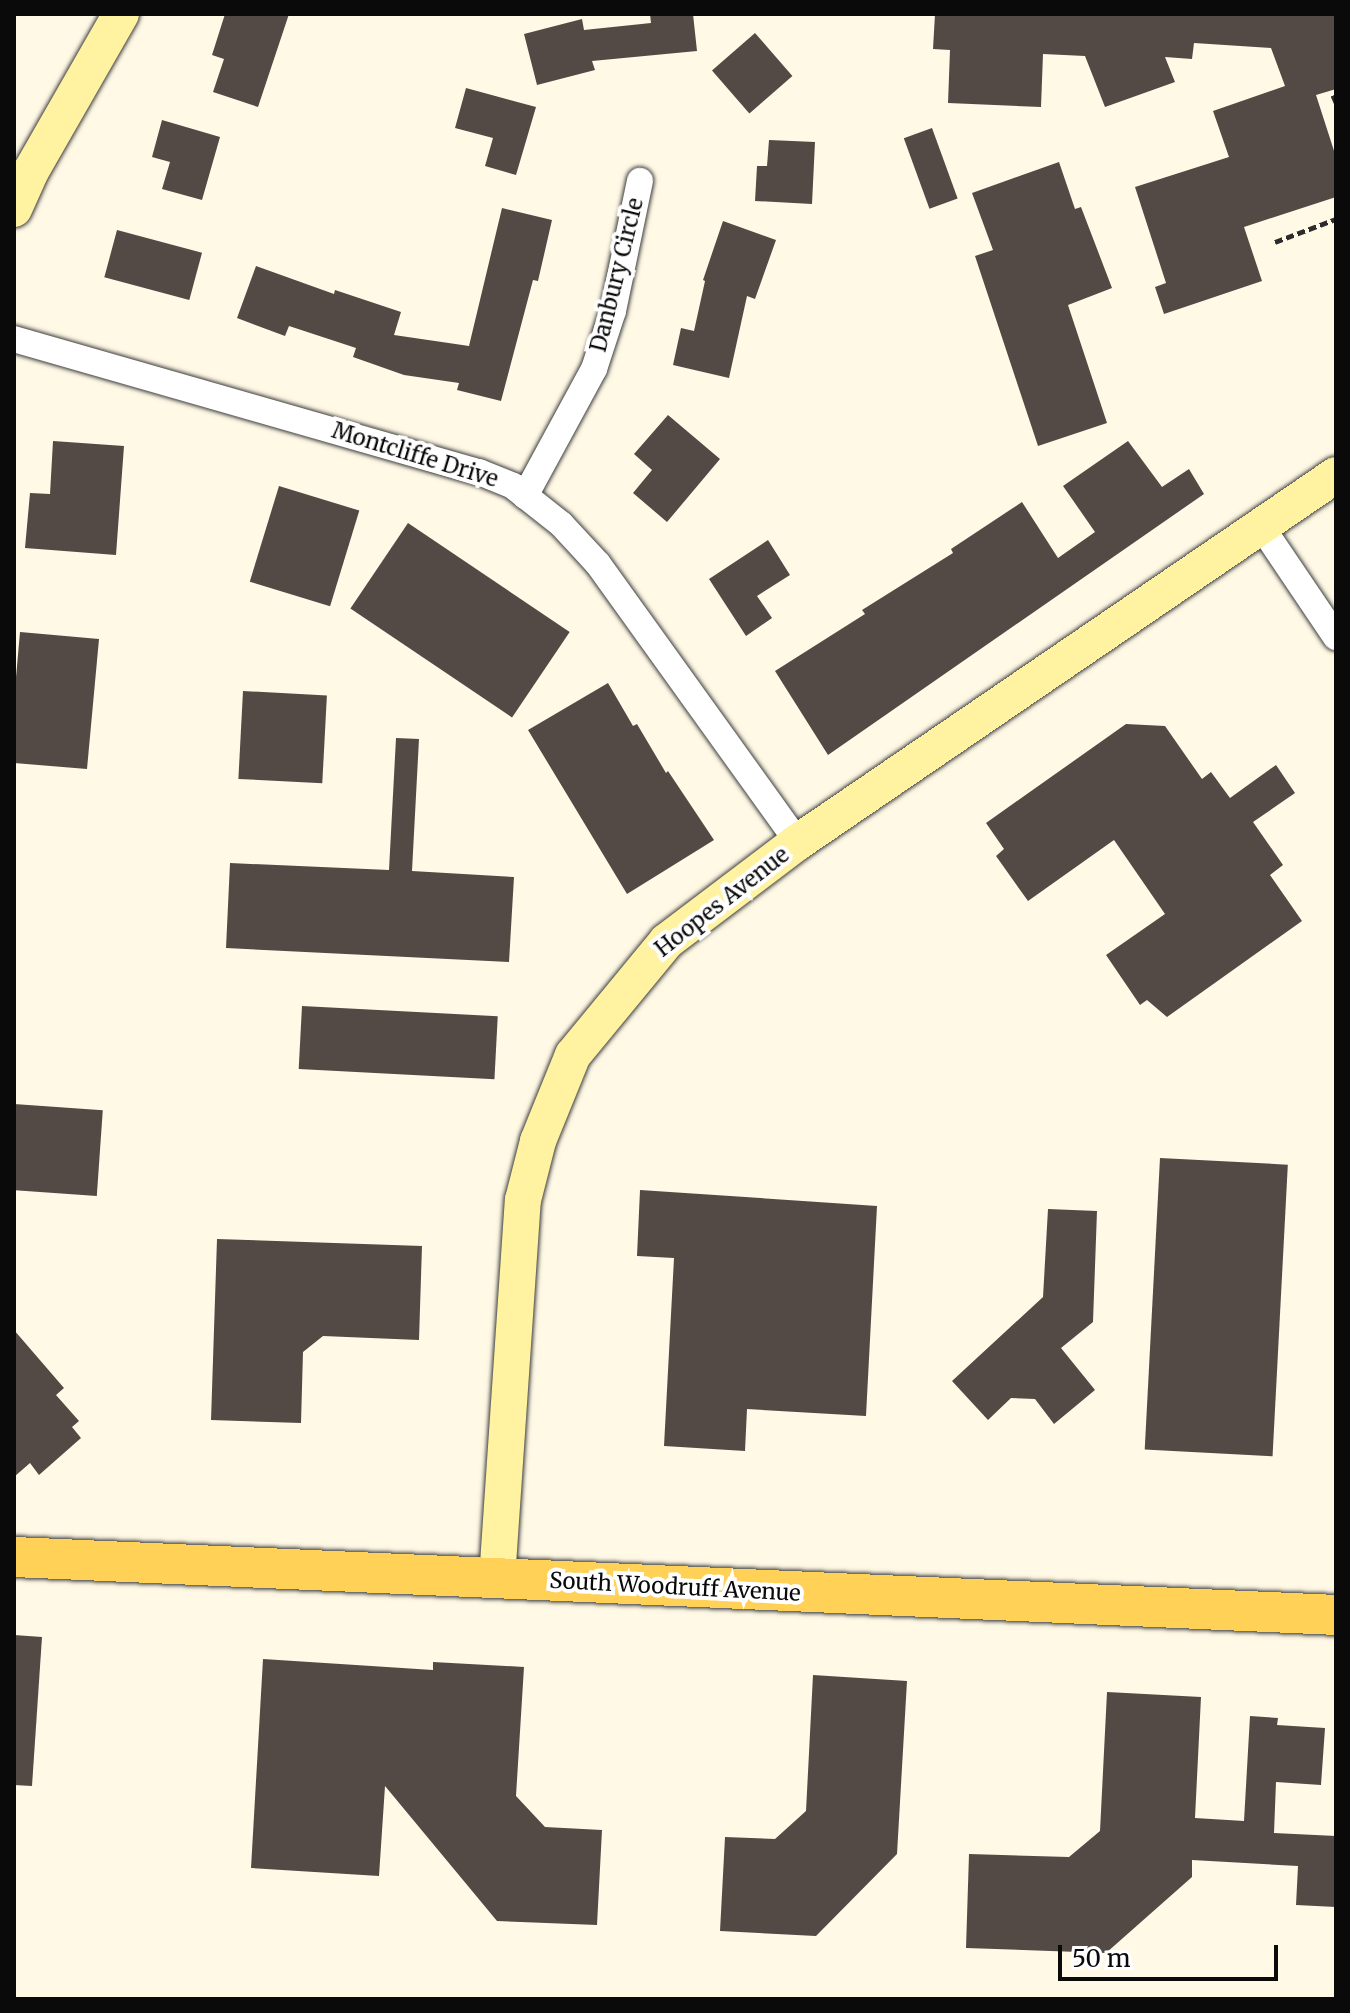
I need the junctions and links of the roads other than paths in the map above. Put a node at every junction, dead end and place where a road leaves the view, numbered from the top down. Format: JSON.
{"nodes":[{"id":1,"x":121,"y":14,"type":"edge"},
{"id":2,"x":640,"y":181,"type":"dead end"},
{"id":3,"x":14,"y":209,"type":"edge"},
{"id":4,"x":14,"y":339,"type":"edge"},
{"id":5,"x":1336,"y":475,"type":"edge"},
{"id":6,"x":525,"y":496,"type":"junction"},
{"id":7,"x":1261,"y":526,"type":"junction"},
{"id":8,"x":1336,"y":637,"type":"edge"},
{"id":9,"x":798,"y":842,"type":"junction"},
{"id":10,"x":14,"y":1557,"type":"edge"},
{"id":11,"x":497,"y":1579,"type":"junction"},
{"id":12,"x":1336,"y":1615,"type":"edge"}],
"edges":[{"from":1,"to":3,"type":"street"},
{"from":2,"to":6,"type":"street","name":"Danbury Circle"},
{"from":4,"to":6,"type":"street","name":"Montcliffe Drive"},
{"from":5,"to":7,"type":"street","name":"Hoopes Avenue"},
{"from":6,"to":9,"type":"street","name":"Montcliffe Drive"},
{"from":7,"to":8,"type":"street"},
{"from":7,"to":9,"type":"street","name":"Hoopes Avenue"},
{"from":9,"to":11,"type":"street","name":"Hoopes Avenue"},
{"from":10,"to":11,"type":"main road","name":"South Woodruff Avenue"},
{"from":11,"to":12,"type":"main road","name":"South Woodruff Avenue"}]}
